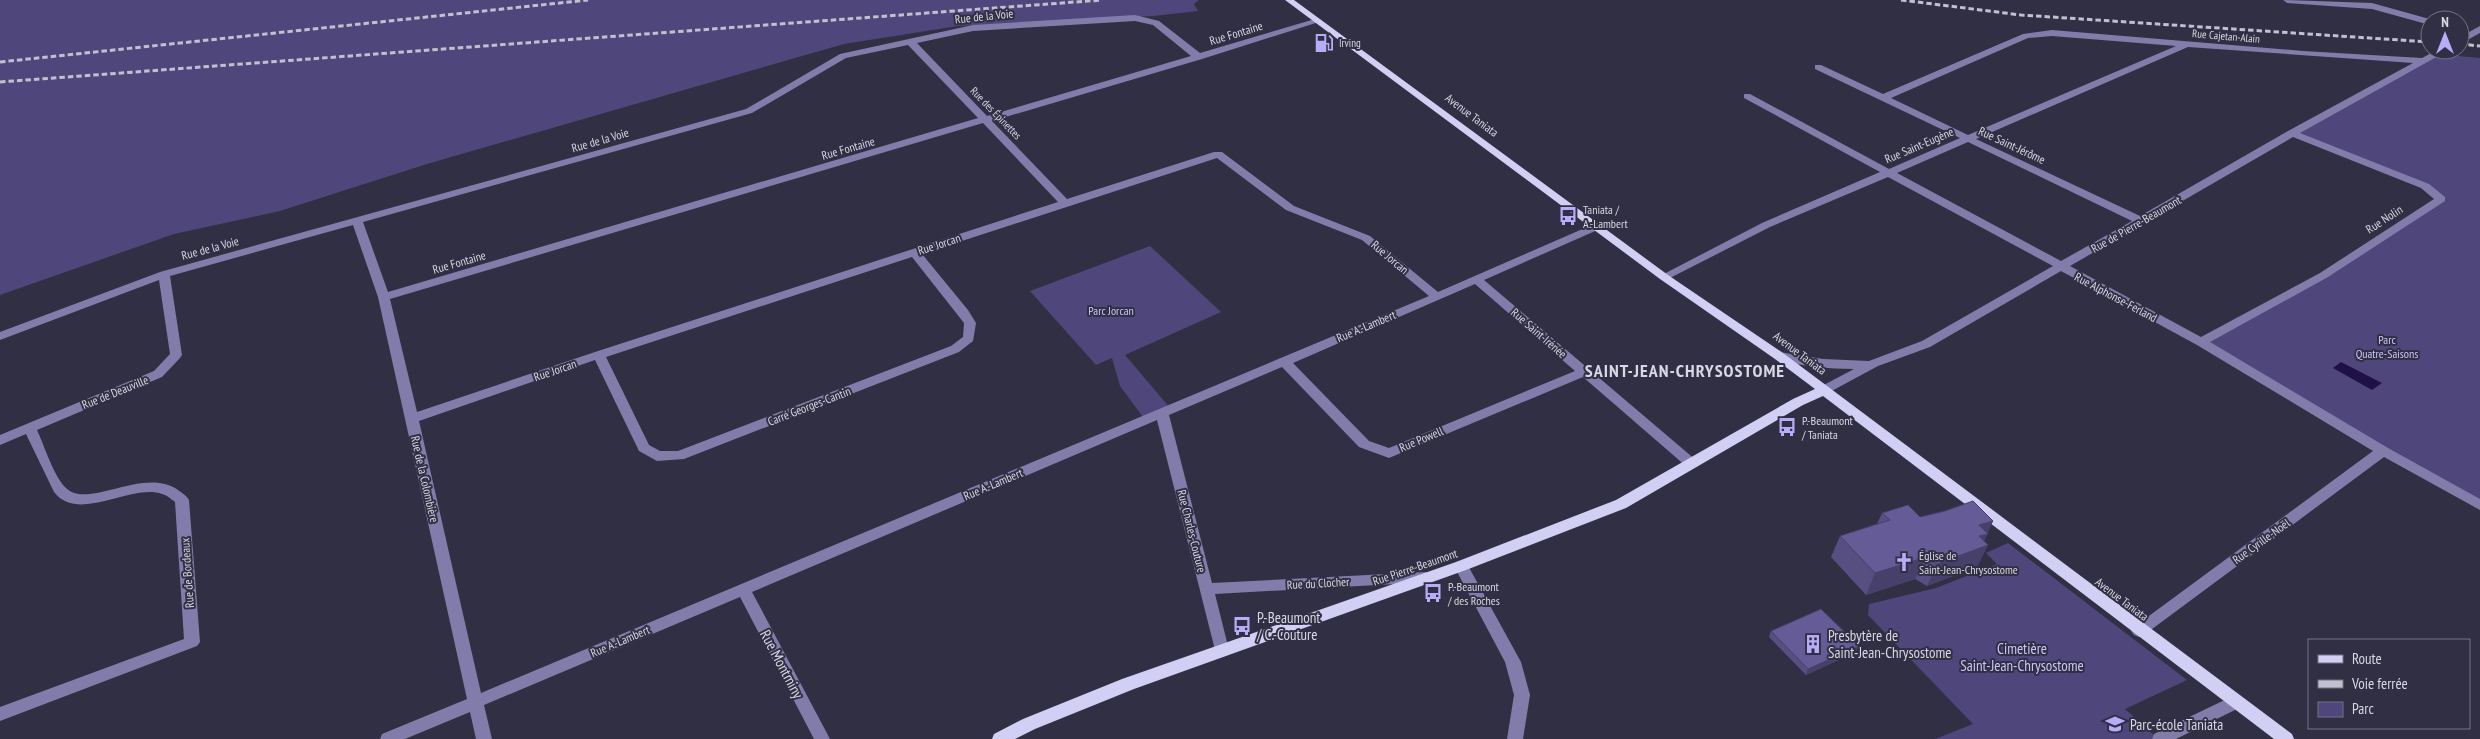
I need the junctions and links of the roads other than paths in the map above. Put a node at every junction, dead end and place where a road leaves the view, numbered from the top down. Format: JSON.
{"nodes":[{"id":1,"x":1289,"y":0,"type":"edge"},
{"id":2,"x":2287,"y":0,"type":"edge"},
{"id":3,"x":2420,"y":19,"type":"edge"},
{"id":4,"x":1318,"y":21,"type":"junction"},
{"id":5,"x":2480,"y":29,"type":"edge"},
{"id":6,"x":2472,"y":36,"type":"edge"},
{"id":7,"x":910,"y":41,"type":"junction"},
{"id":8,"x":2188,"y":44,"type":"junction"},
{"id":9,"x":1198,"y":57,"type":"junction"},
{"id":10,"x":2425,"y":61,"type":"joint"},
{"id":11,"x":1818,"y":67,"type":"dead end"},
{"id":12,"x":1747,"y":96,"type":"dead end"},
{"id":13,"x":1883,"y":98,"type":"junction"},
{"id":14,"x":986,"y":120,"type":"junction"},
{"id":15,"x":2292,"y":132,"type":"junction"},
{"id":16,"x":1968,"y":138,"type":"junction"},
{"id":17,"x":1887,"y":172,"type":"junction"},
{"id":18,"x":1064,"y":202,"type":"junction"},
{"id":19,"x":358,"y":221,"type":"junction"},
{"id":20,"x":2141,"y":221,"type":"junction"},
{"id":21,"x":1598,"y":226,"type":"junction"},
{"id":22,"x":914,"y":252,"type":"junction"},
{"id":23,"x":2061,"y":267,"type":"junction"},
{"id":24,"x":164,"y":274,"type":"junction"},
{"id":25,"x":1664,"y":277,"type":"junction"},
{"id":26,"x":1477,"y":280,"type":"junction"},
{"id":27,"x":384,"y":297,"type":"junction"},
{"id":28,"x":1437,"y":297,"type":"junction"},
{"id":29,"x":0,"y":336,"type":"edge"},
{"id":30,"x":2200,"y":342,"type":"junction"},
{"id":31,"x":599,"y":355,"type":"junction"},
{"id":32,"x":1779,"y":356,"type":"junction"},
{"id":33,"x":1284,"y":361,"type":"junction"},
{"id":34,"x":1874,"y":364,"type":"junction"},
{"id":35,"x":1584,"y":372,"type":"junction"},
{"id":36,"x":1824,"y":390,"type":"junction"},
{"id":37,"x":1162,"y":413,"type":"junction"},
{"id":38,"x":411,"y":419,"type":"junction"},
{"id":39,"x":29,"y":427,"type":"junction"},
{"id":40,"x":0,"y":440,"type":"edge"},
{"id":41,"x":2383,"y":451,"type":"junction"},
{"id":42,"x":1692,"y":464,"type":"junction"},
{"id":43,"x":2480,"y":505,"type":"edge"},
{"id":44,"x":1462,"y":566,"type":"junction"},
{"id":45,"x":1430,"y":577,"type":"junction"},
{"id":46,"x":743,"y":589,"type":"junction"},
{"id":47,"x":1207,"y":589,"type":"junction"},
{"id":48,"x":2139,"y":631,"type":"junction"},
{"id":49,"x":1221,"y":650,"type":"junction"},
{"id":50,"x":476,"y":702,"type":"junction"},
{"id":51,"x":2235,"y":702,"type":"junction"},
{"id":52,"x":0,"y":714,"type":"edge"},
{"id":53,"x":388,"y":739,"type":"edge"},
{"id":54,"x":484,"y":739,"type":"edge"},
{"id":55,"x":822,"y":739,"type":"edge"},
{"id":56,"x":1000,"y":739,"type":"edge"},
{"id":57,"x":1515,"y":739,"type":"edge"},
{"id":58,"x":2160,"y":739,"type":"edge"},
{"id":59,"x":2286,"y":739,"type":"edge"}],
"edges":[{"from":1,"to":4,"type":"main road","name":"Avenue Taniata"},
{"from":2,"to":3,"type":"street"},
{"from":4,"to":9,"type":"street","name":"Rue Fontaine"},
{"from":4,"to":21,"type":"main road","name":"Avenue Taniata"},
{"from":5,"to":6,"type":"street"},
{"from":7,"to":9,"type":"street","name":"Rue de la Voie"},
{"from":7,"to":14,"type":"street","name":"Rue des Épinettes"},
{"from":7,"to":19,"type":"street","name":"Rue de la Voie"},
{"from":8,"to":10,"type":"street","name":"Rue Cajetan-Alain"},
{"from":8,"to":13,"type":"street","name":"Rue Cajetan-Alain"},
{"from":8,"to":16,"type":"street","name":"Rue Saint-Eugène"},
{"from":9,"to":14,"type":"street","name":"Rue Fontaine"},
{"from":10,"to":15,"type":"street","name":"Rue de Pierre-Beaumont"},
{"from":11,"to":13,"type":"street","name":"Rue Saint-Jérôme"},
{"from":12,"to":17,"type":"street","name":"Rue Alphonse-Ferland"},
{"from":13,"to":16,"type":"street","name":"Rue Saint-Jérôme"},
{"from":14,"to":18,"type":"street","name":"Rue des Épinettes"},
{"from":14,"to":27,"type":"street","name":"Rue Fontaine"},
{"from":15,"to":20,"type":"street","name":"Rue de Pierre-Beaumont"},
{"from":15,"to":30,"type":"street","name":"Rue Nolin"},
{"from":16,"to":17,"type":"street","name":"Rue Saint-Eugène"},
{"from":16,"to":20,"type":"street","name":"Rue Saint-Jérôme"},
{"from":17,"to":23,"type":"street","name":"Rue Alphonse-Ferland"},
{"from":17,"to":25,"type":"street","name":"Rue Saint-Eugène"},
{"from":18,"to":22,"type":"street","name":"Rue Jorcan"},
{"from":18,"to":28,"type":"street","name":"Rue Jorcan"},
{"from":19,"to":24,"type":"street","name":"Rue de la Voie"},
{"from":19,"to":27,"type":"street","name":"Rue de la Colombière"},
{"from":20,"to":23,"type":"street","name":"Rue de Pierre-Beaumont"},
{"from":21,"to":25,"type":"main road","name":"Avenue Taniata"},
{"from":21,"to":26,"type":"street","name":"Rue A.-Lambert"},
{"from":22,"to":31,"type":"street","name":"Rue Jorcan"},
{"from":22,"to":31,"type":"street","name":"Carré Georges-Cantin"},
{"from":23,"to":30,"type":"street","name":"Rue Alphonse-Ferland"},
{"from":23,"to":34,"type":"street","name":"Rue de Pierre-Beaumont"},
{"from":24,"to":29,"type":"street","name":"Rue de la Voie"},
{"from":24,"to":39,"type":"street","name":"Rue de Deauville"},
{"from":25,"to":32,"type":"main road","name":"Avenue Taniata"},
{"from":26,"to":28,"type":"street","name":"Rue A.-Lambert"},
{"from":26,"to":35,"type":"street","name":"Rue Saint-Irénée"},
{"from":27,"to":38,"type":"street","name":"Rue de la Colombière"},
{"from":28,"to":33,"type":"street","name":"Rue A.-Lambert"},
{"from":30,"to":41,"type":"street","name":"Rue Alphonse-Ferland"},
{"from":31,"to":38,"type":"street","name":"Rue Jorcan"},
{"from":32,"to":34,"type":"street"},
{"from":32,"to":36,"type":"main road","name":"Avenue Taniata"},
{"from":33,"to":35,"type":"street","name":"Rue Powell"},
{"from":33,"to":37,"type":"street","name":"Rue A.-Lambert"},
{"from":34,"to":36,"type":"street","name":"Rue de Pierre-Beaumont"},
{"from":35,"to":42,"type":"street","name":"Rue Saint-Irénée"},
{"from":36,"to":42,"type":"main road","name":"Rue Pierre-Beaumont"},
{"from":36,"to":48,"type":"main road","name":"Avenue Taniata"},
{"from":37,"to":46,"type":"street","name":"Rue A.-Lambert"},
{"from":37,"to":47,"type":"street","name":"Rue Charles-Couture"},
{"from":38,"to":50,"type":"street","name":"Rue de la Colombière"},
{"from":39,"to":40,"type":"street","name":"Rue de Deauville"},
{"from":39,"to":52,"type":"street","name":"Rue de Bordeaux"},
{"from":41,"to":43,"type":"street","name":"Rue Alphonse-Ferland"},
{"from":41,"to":48,"type":"street","name":"Rue Cyrille-Noël"},
{"from":42,"to":44,"type":"main road","name":"Rue Pierre-Beaumont"},
{"from":44,"to":45,"type":"main road","name":"Rue Pierre-Beaumont"},
{"from":44,"to":57,"type":"street"},
{"from":45,"to":47,"type":"street","name":"Rue du Clocher"},
{"from":45,"to":49,"type":"main road","name":"Rue Pierre-Beaumont"},
{"from":46,"to":50,"type":"street","name":"Rue A.-Lambert"},
{"from":46,"to":55,"type":"street","name":"Rue Montminy"},
{"from":47,"to":49,"type":"street","name":"Rue Charles-Couture"},
{"from":48,"to":51,"type":"main road","name":"Avenue Taniata"},
{"from":49,"to":56,"type":"main road","name":"Rue Pierre-Beaumont"},
{"from":50,"to":53,"type":"street","name":"Rue A.-Lambert"},
{"from":50,"to":54,"type":"street","name":"Rue de la Colombière"},
{"from":51,"to":58,"type":"street"},
{"from":51,"to":59,"type":"main road","name":"Avenue Taniata"}]}
